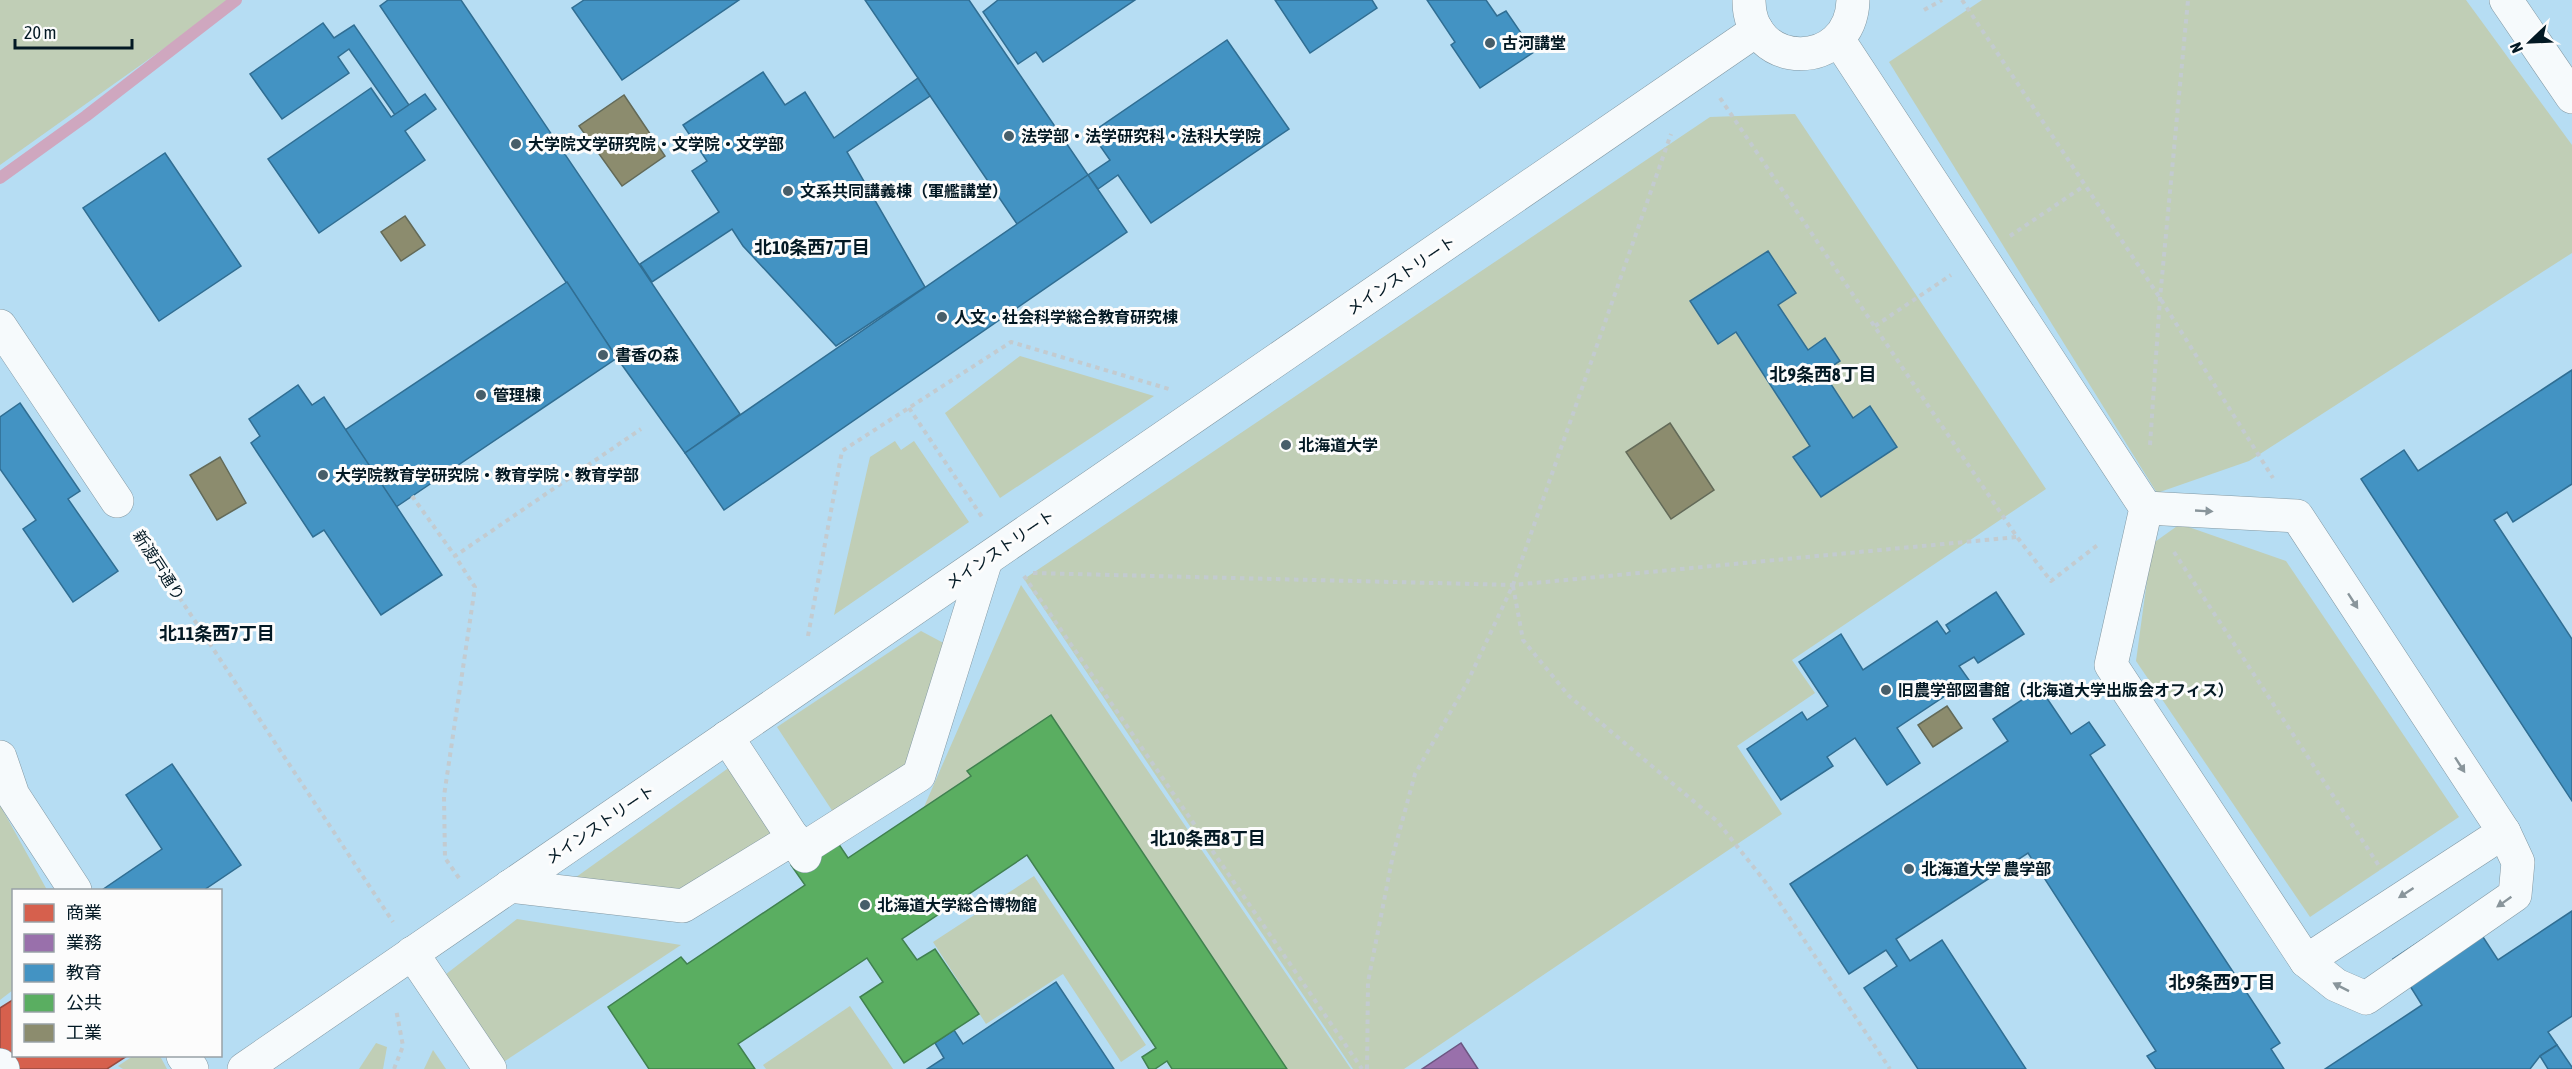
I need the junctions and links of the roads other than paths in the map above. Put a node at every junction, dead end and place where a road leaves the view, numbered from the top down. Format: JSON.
{"nodes":[{"id":1,"x":2506,"y":0,"type":"edge"},
{"id":2,"x":1854,"y":12,"type":"edge"},
{"id":3,"x":1753,"y":15,"type":"edge"},
{"id":4,"x":2572,"y":97,"type":"edge"},
{"id":5,"x":0,"y":326,"type":"edge"},
{"id":6,"x":117,"y":501,"type":"road end"},
{"id":7,"x":2146,"y":508,"type":"junction"},
{"id":8,"x":986,"y":560,"type":"junction"},
{"id":9,"x":728,"y":737,"type":"junction"},
{"id":10,"x":0,"y":757,"type":"edge"},
{"id":11,"x":2504,"y":832,"type":"junction"},
{"id":12,"x":800,"y":848,"type":"junction"},
{"id":13,"x":510,"y":886,"type":"junction"},
{"id":14,"x":74,"y":889,"type":"edge"},
{"id":15,"x":412,"y":953,"type":"junction"},
{"id":16,"x":2306,"y":961,"type":"junction"},
{"id":17,"x":0,"y":1065,"type":"edge"},
{"id":18,"x":3,"y":1069,"type":"edge"},
{"id":19,"x":244,"y":1069,"type":"edge"},
{"id":20,"x":490,"y":1069,"type":"edge"}],
"edges":[{"from":1,"to":4,"type":"street"},
{"from":2,"to":3,"type":"street"},
{"from":2,"to":7,"type":"street"},
{"from":3,"to":8,"type":"street","name":"メインストリート"},
{"from":5,"to":6,"type":"street"},
{"from":7,"to":11,"type":"street","one_way":true},
{"from":7,"to":16,"type":"street"},
{"from":8,"to":9,"type":"street","name":"メインストリート"},
{"from":8,"to":12,"type":"street"},
{"from":9,"to":12,"type":"street"},
{"from":9,"to":13,"type":"street","name":"メインストリート"},
{"from":10,"to":14,"type":"street"},
{"from":11,"to":16,"type":"street","one_way":true},
{"from":11,"to":16,"type":"street","one_way":true},
{"from":12,"to":13,"type":"street"},
{"from":13,"to":15,"type":"street","name":"メインストリート"},
{"from":15,"to":19,"type":"street","name":"メインストリート"},
{"from":15,"to":20,"type":"street"},
{"from":17,"to":18,"type":"street"}]}
